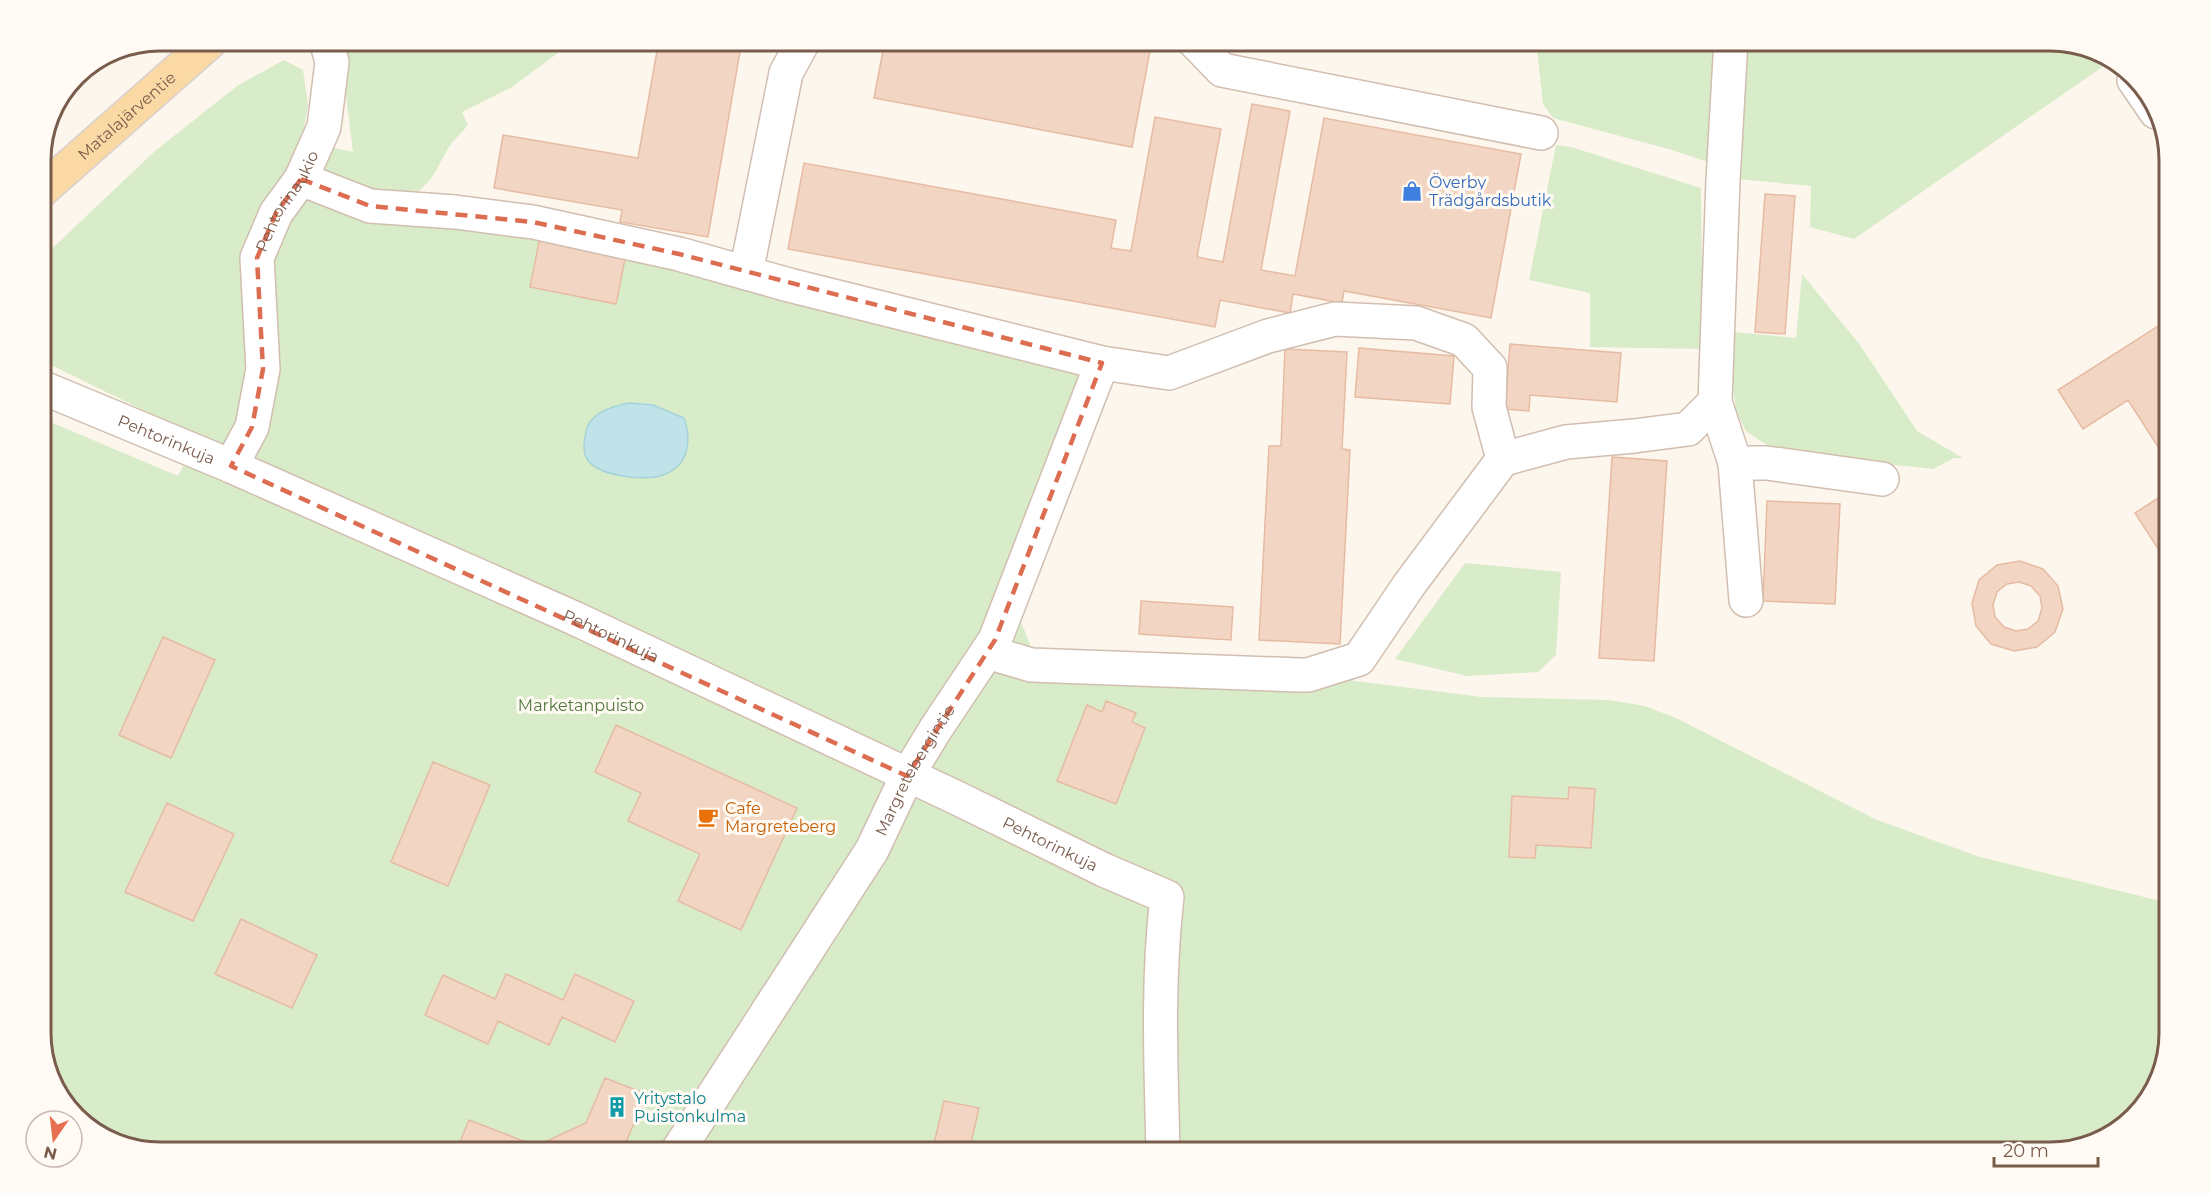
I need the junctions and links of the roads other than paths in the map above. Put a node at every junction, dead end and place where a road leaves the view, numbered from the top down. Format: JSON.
{"nodes":[{"id":1,"x":199,"y":51,"type":"edge"},
{"id":2,"x":329,"y":51,"type":"edge"},
{"id":3,"x":798,"y":51,"type":"edge"},
{"id":4,"x":1204,"y":51,"type":"edge"},
{"id":5,"x":1730,"y":51,"type":"edge"},
{"id":6,"x":1541,"y":133,"type":"dead end"},
{"id":7,"x":301,"y":179,"type":"junction"},
{"id":8,"x":51,"y":181,"type":"edge"},
{"id":9,"x":746,"y":273,"type":"junction"},
{"id":10,"x":1102,"y":363,"type":"junction"},
{"id":11,"x":51,"y":391,"type":"edge"},
{"id":12,"x":1715,"y":402,"type":"junction"},
{"id":13,"x":1503,"y":459,"type":"junction"},
{"id":14,"x":1735,"y":463,"type":"junction"},
{"id":15,"x":231,"y":466,"type":"junction"},
{"id":16,"x":1882,"y":479,"type":"dead end"},
{"id":17,"x":1746,"y":600,"type":"dead end"},
{"id":18,"x":987,"y":652,"type":"junction"},
{"id":19,"x":907,"y":776,"type":"junction"},
{"id":20,"x":683,"y":1142,"type":"edge"},
{"id":21,"x":1163,"y":1142,"type":"edge"}],
"edges":[{"from":1,"to":8,"type":"main road","name":"Matalajärventie"},
{"from":2,"to":7,"type":"street","name":"Pehtorinaukio"},
{"from":3,"to":9,"type":"street"},
{"from":4,"to":6,"type":"street"},
{"from":5,"to":12,"type":"street"},
{"from":7,"to":9,"type":"street"},
{"from":7,"to":15,"type":"street","name":"Pehtorinaukio"},
{"from":9,"to":10,"type":"street"},
{"from":10,"to":13,"type":"street"},
{"from":10,"to":18,"type":"street","name":"Margretebergintie"},
{"from":11,"to":15,"type":"street","name":"Pehtorinkuja"},
{"from":12,"to":13,"type":"street"},
{"from":12,"to":14,"type":"street"},
{"from":13,"to":18,"type":"street"},
{"from":14,"to":16,"type":"street"},
{"from":14,"to":17,"type":"street"},
{"from":15,"to":19,"type":"street","name":"Pehtorinkuja"},
{"from":18,"to":19,"type":"street","name":"Margretebergintie"},
{"from":19,"to":20,"type":"street","name":"Margretebergintie"},
{"from":19,"to":21,"type":"street","name":"Pehtorinkuja"}]}
